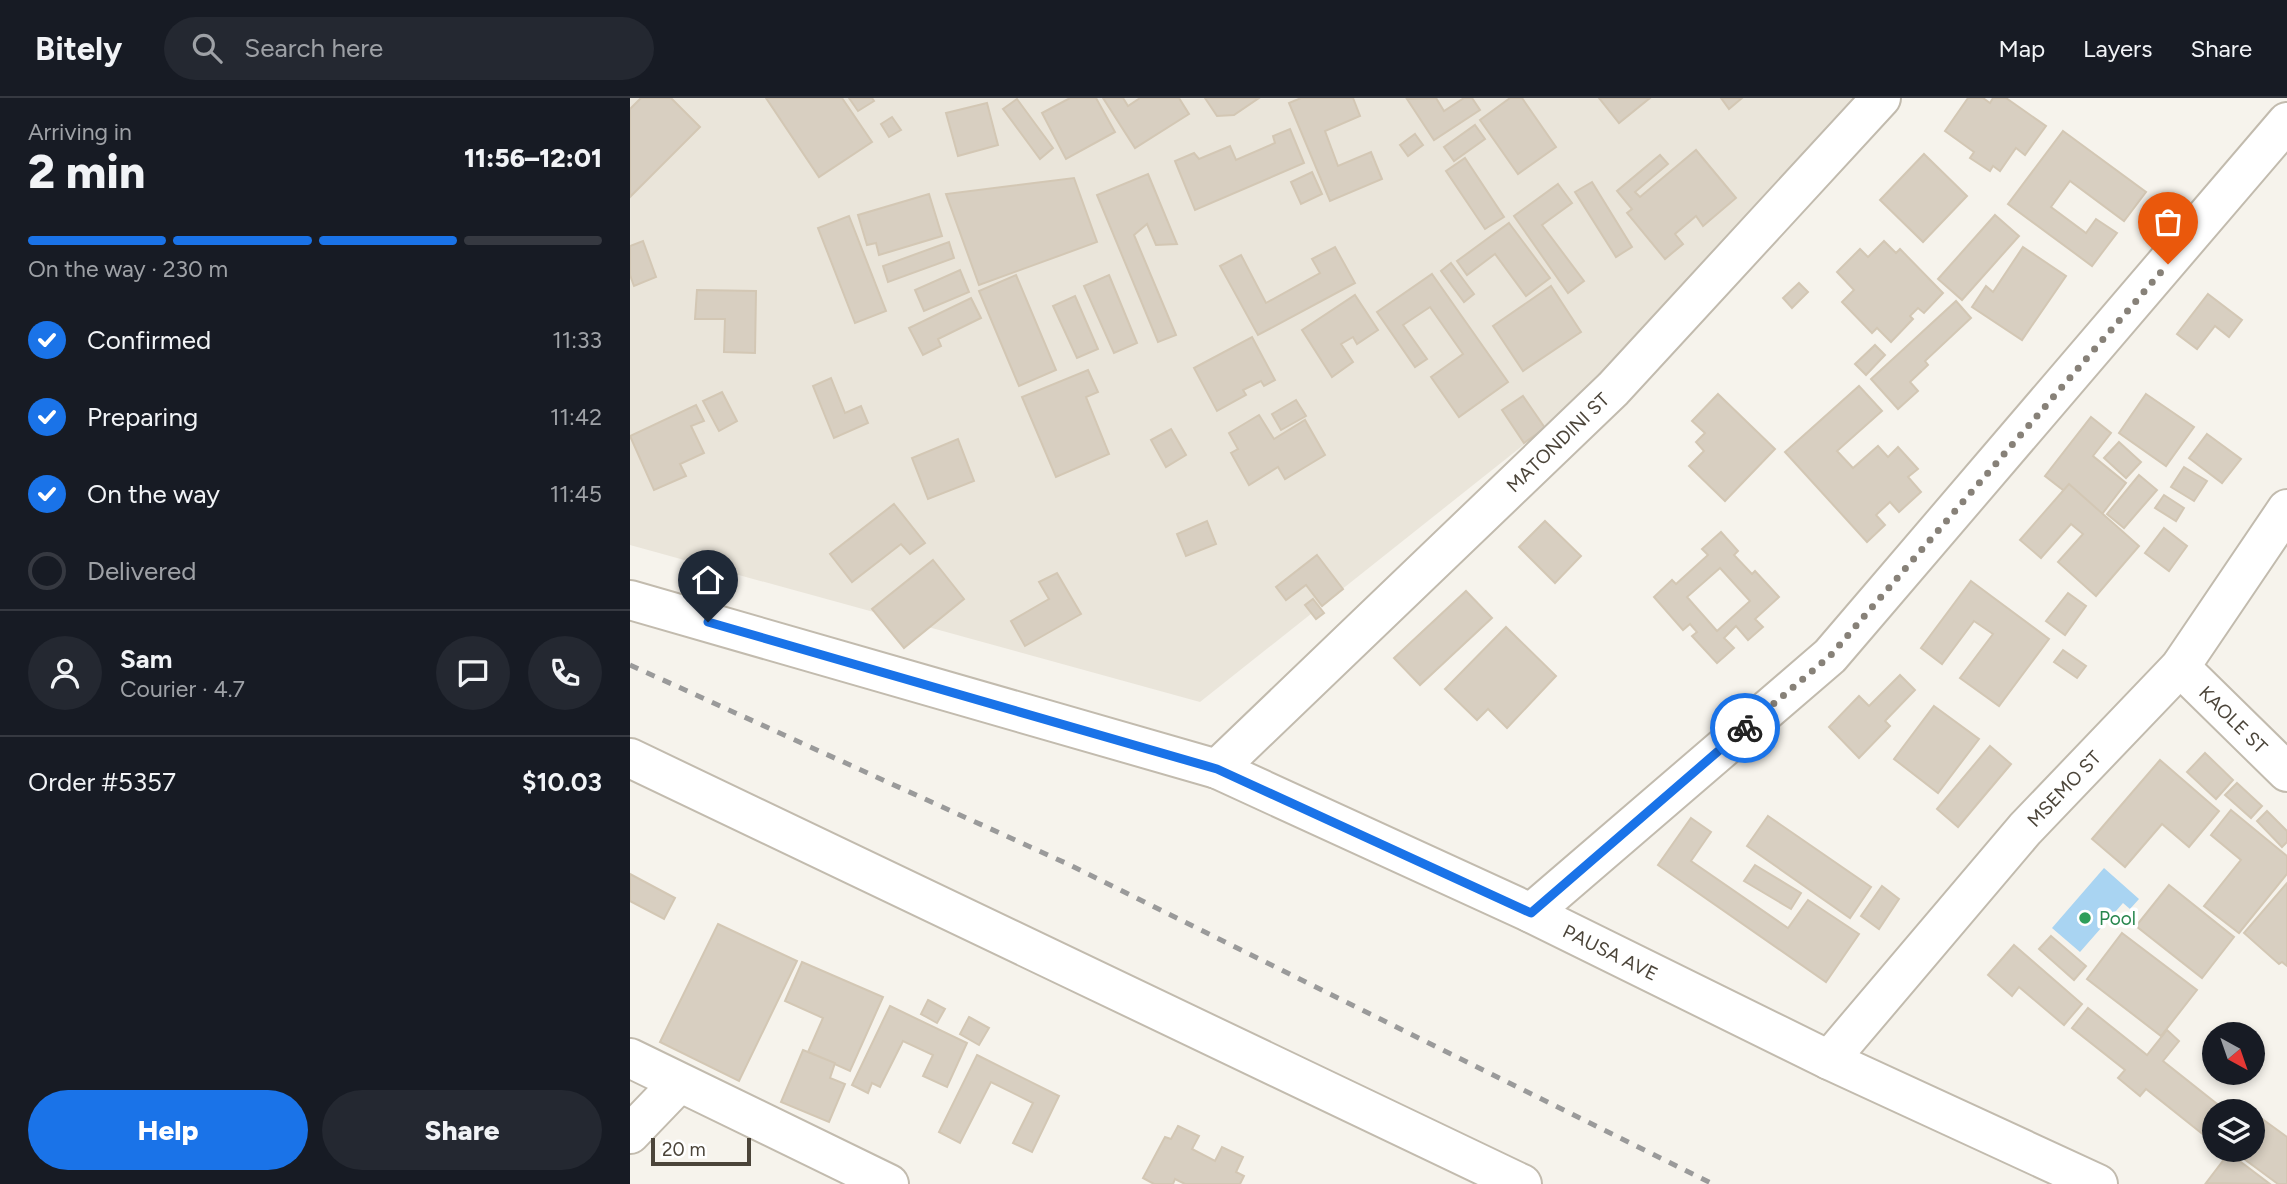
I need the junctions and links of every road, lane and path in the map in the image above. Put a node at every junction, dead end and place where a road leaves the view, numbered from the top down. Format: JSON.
{"nodes":[{"id":1,"x":1881,"y":98,"type":"edge"},
{"id":2,"x":2287,"y":122,"type":"edge"},
{"id":3,"x":2287,"y":509,"type":"edge"},
{"id":4,"x":630,"y":600,"type":"edge"},
{"id":5,"x":2180,"y":667,"type":"junction"},
{"id":6,"x":630,"y":758,"type":"edge"},
{"id":7,"x":1217,"y":769,"type":"junction"},
{"id":8,"x":2287,"y":772,"type":"edge"},
{"id":9,"x":1531,"y":913,"type":"junction"},
{"id":10,"x":630,"y":1058,"type":"edge"},
{"id":11,"x":1829,"y":1060,"type":"junction"},
{"id":12,"x":679,"y":1083,"type":"junction"},
{"id":13,"x":630,"y":1134,"type":"edge"},
{"id":14,"x":889,"y":1184,"type":"edge"},
{"id":15,"x":1521,"y":1184,"type":"edge"},
{"id":16,"x":2098,"y":1184,"type":"edge"}],
"edges":[{"from":1,"to":7,"type":"street","name":"MATONDINI ST"},
{"from":2,"to":9,"type":"street"},
{"from":3,"to":5,"type":"street","name":"MSEMO ST"},
{"from":4,"to":7,"type":"street","name":"PAUSA AVE"},
{"from":5,"to":8,"type":"street","name":"KAOLE ST"},
{"from":5,"to":11,"type":"street","name":"MSEMO ST"},
{"from":6,"to":15,"type":"street"},
{"from":7,"to":9,"type":"street","name":"PAUSA AVE"},
{"from":9,"to":11,"type":"street","name":"PAUSA AVE"},
{"from":10,"to":12,"type":"street"},
{"from":11,"to":16,"type":"street","name":"PAUSA AVE"},
{"from":12,"to":13,"type":"street"},
{"from":12,"to":14,"type":"street"}]}
